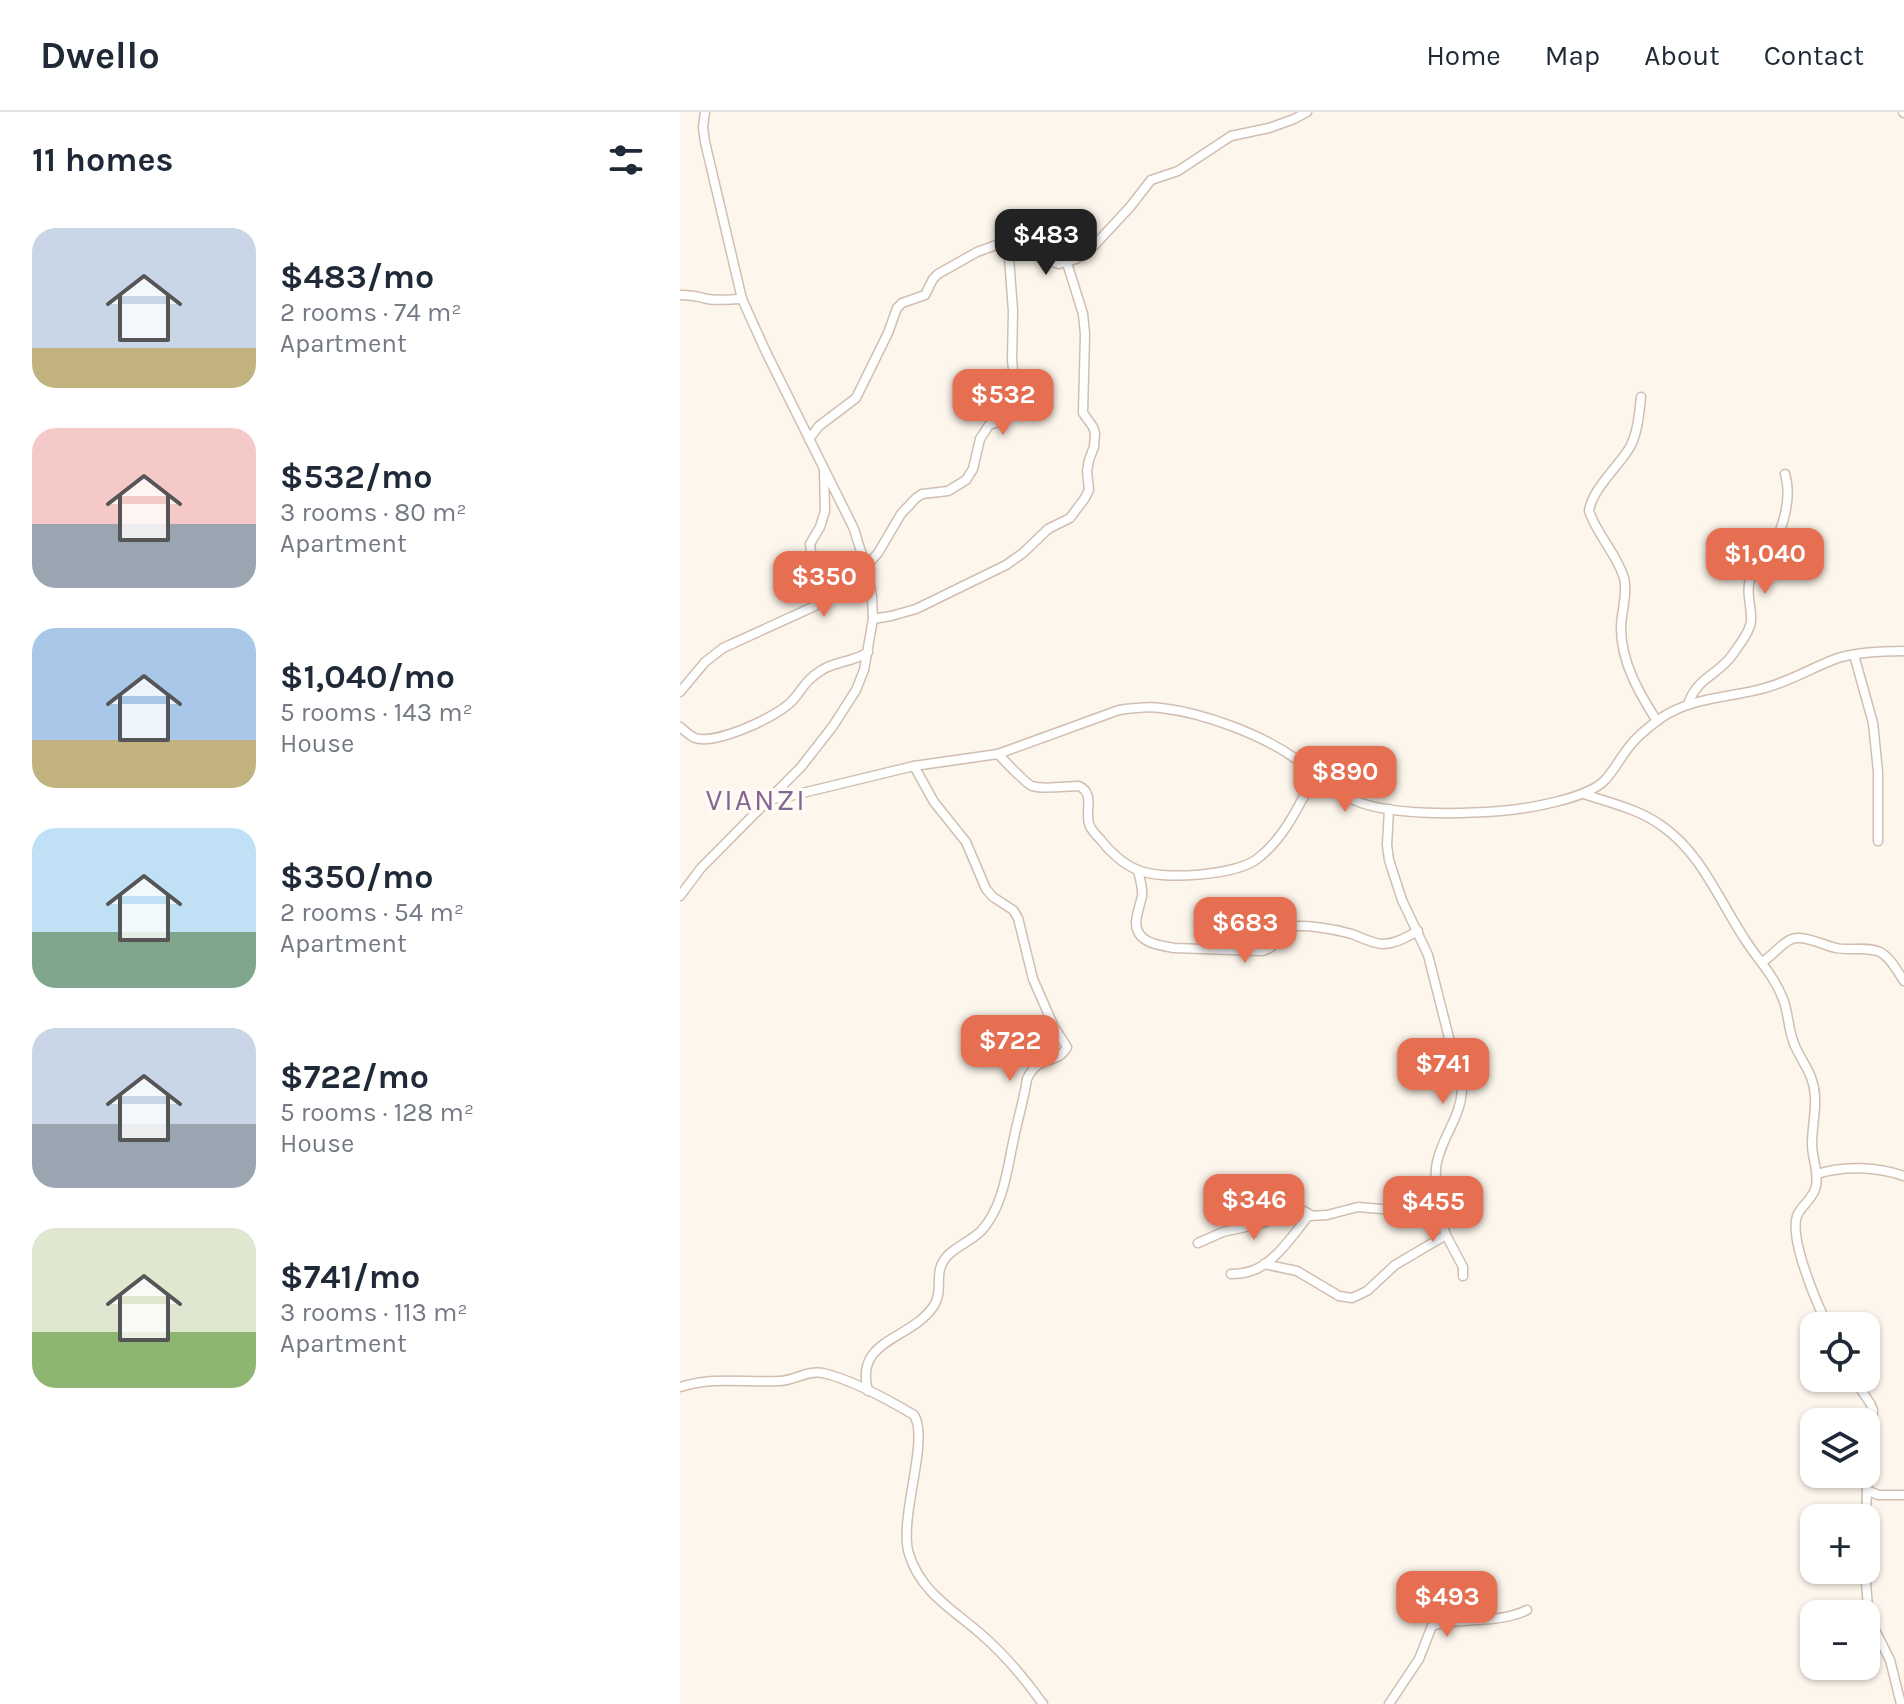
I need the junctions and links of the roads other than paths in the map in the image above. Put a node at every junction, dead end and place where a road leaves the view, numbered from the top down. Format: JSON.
{"nodes":[{"id":1,"x":705,"y":112,"type":"edge"},
{"id":2,"x":1307,"y":112,"type":"edge"},
{"id":3,"x":1008,"y":244,"type":"junction"},
{"id":4,"x":1067,"y":263,"type":"junction"},
{"id":5,"x":680,"y":295,"type":"edge"},
{"id":6,"x":742,"y":299,"type":"junction"},
{"id":7,"x":1641,"y":397,"type":"dead end"},
{"id":8,"x":809,"y":439,"type":"junction"},
{"id":9,"x":824,"y":468,"type":"junction"},
{"id":10,"x":1785,"y":474,"type":"dead end"},
{"id":11,"x":866,"y":562,"type":"junction"},
{"id":12,"x":873,"y":619,"type":"junction"},
{"id":13,"x":868,"y":651,"type":"junction"},
{"id":14,"x":1904,"y":651,"type":"edge"},
{"id":15,"x":1854,"y":655,"type":"junction"},
{"id":16,"x":680,"y":692,"type":"edge"},
{"id":17,"x":1688,"y":704,"type":"junction"},
{"id":18,"x":1657,"y":721,"type":"junction"},
{"id":19,"x":680,"y":727,"type":"edge"},
{"id":20,"x":998,"y":754,"type":"junction"},
{"id":21,"x":914,"y":766,"type":"junction"},
{"id":22,"x":1316,"y":773,"type":"junction"},
{"id":23,"x":1584,"y":794,"type":"junction"},
{"id":24,"x":772,"y":799,"type":"junction"},
{"id":25,"x":1389,"y":809,"type":"junction"},
{"id":26,"x":1878,"y":841,"type":"dead end"},
{"id":27,"x":1138,"y":871,"type":"junction"},
{"id":28,"x":680,"y":896,"type":"edge"},
{"id":29,"x":1418,"y":931,"type":"junction"},
{"id":30,"x":1762,"y":962,"type":"junction"},
{"id":31,"x":1904,"y":981,"type":"edge"},
{"id":32,"x":1817,"y":1174,"type":"junction"},
{"id":33,"x":1904,"y":1176,"type":"edge"},
{"id":34,"x":1436,"y":1206,"type":"junction"},
{"id":35,"x":1311,"y":1215,"type":"junction"},
{"id":36,"x":1446,"y":1235,"type":"junction"},
{"id":37,"x":1198,"y":1243,"type":"dead end"},
{"id":38,"x":1264,"y":1264,"type":"junction"},
{"id":39,"x":1231,"y":1274,"type":"dead end"},
{"id":40,"x":1463,"y":1276,"type":"dead end"},
{"id":41,"x":1821,"y":1312,"type":"edge"},
{"id":42,"x":680,"y":1387,"type":"edge"},
{"id":43,"x":868,"y":1391,"type":"junction"},
{"id":44,"x":1863,"y":1392,"type":"edge"},
{"id":45,"x":1867,"y":1490,"type":"junction"},
{"id":46,"x":1904,"y":1495,"type":"edge"},
{"id":47,"x":1867,"y":1504,"type":"edge"},
{"id":48,"x":1866,"y":1584,"type":"edge"},
{"id":49,"x":1527,"y":1610,"type":"dead end"},
{"id":50,"x":1043,"y":1704,"type":"edge"},
{"id":51,"x":1389,"y":1704,"type":"edge"},
{"id":52,"x":1901,"y":1704,"type":"edge"}],
"edges":[{"from":1,"to":6,"type":"street"},
{"from":2,"to":4,"type":"street"},
{"from":3,"to":4,"type":"street"},
{"from":3,"to":8,"type":"street"},
{"from":3,"to":11,"type":"street"},
{"from":4,"to":12,"type":"street"},
{"from":5,"to":6,"type":"street"},
{"from":6,"to":8,"type":"street"},
{"from":7,"to":18,"type":"street"},
{"from":8,"to":9,"type":"street"},
{"from":9,"to":11,"type":"street"},
{"from":9,"to":16,"type":"street"},
{"from":10,"to":17,"type":"street"},
{"from":11,"to":12,"type":"street"},
{"from":12,"to":13,"type":"street"},
{"from":13,"to":19,"type":"street"},
{"from":13,"to":24,"type":"street"},
{"from":14,"to":15,"type":"street"},
{"from":15,"to":17,"type":"street"},
{"from":15,"to":26,"type":"street"},
{"from":17,"to":18,"type":"street"},
{"from":18,"to":23,"type":"street"},
{"from":20,"to":21,"type":"street"},
{"from":20,"to":22,"type":"street"},
{"from":20,"to":27,"type":"street"},
{"from":21,"to":24,"type":"street"},
{"from":21,"to":43,"type":"street"},
{"from":22,"to":25,"type":"street"},
{"from":22,"to":27,"type":"street"},
{"from":23,"to":25,"type":"street"},
{"from":23,"to":30,"type":"street"},
{"from":24,"to":28,"type":"street"},
{"from":25,"to":29,"type":"street"},
{"from":27,"to":29,"type":"street"},
{"from":29,"to":34,"type":"street"},
{"from":30,"to":31,"type":"street"},
{"from":30,"to":32,"type":"street"},
{"from":32,"to":33,"type":"street"},
{"from":32,"to":41,"type":"street"},
{"from":34,"to":35,"type":"street"},
{"from":34,"to":36,"type":"street"},
{"from":35,"to":37,"type":"street"},
{"from":35,"to":38,"type":"street"},
{"from":36,"to":38,"type":"street"},
{"from":36,"to":40,"type":"street"},
{"from":38,"to":39,"type":"street"},
{"from":42,"to":43,"type":"street"},
{"from":43,"to":50,"type":"street"},
{"from":44,"to":45,"type":"street"},
{"from":45,"to":46,"type":"street"},
{"from":45,"to":47,"type":"street"},
{"from":48,"to":52,"type":"street"},
{"from":49,"to":51,"type":"street"}]}
